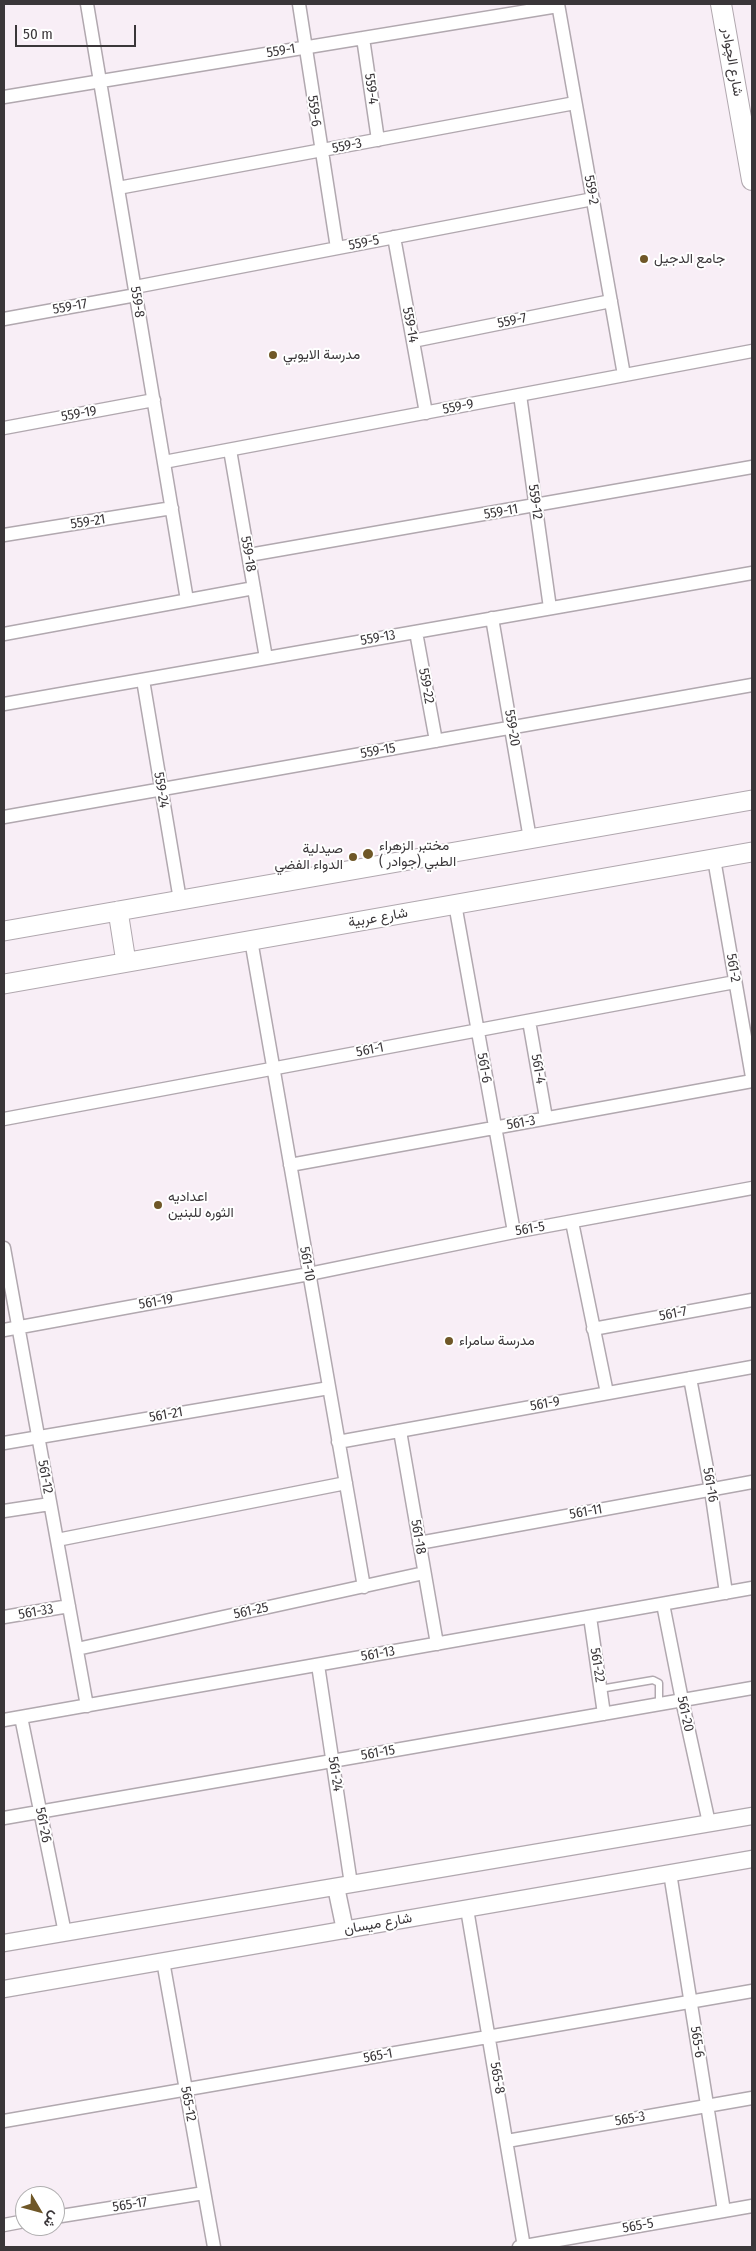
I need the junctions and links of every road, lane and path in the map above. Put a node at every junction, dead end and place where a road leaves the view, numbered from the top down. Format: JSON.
{"nodes":[{"id":1,"x":87,"y":4,"type":"edge"},
{"id":2,"x":298,"y":4,"type":"edge"},
{"id":3,"x":721,"y":4,"type":"edge"},
{"id":4,"x":558,"y":5,"type":"edge"},
{"id":5,"x":363,"y":38,"type":"junction"},
{"id":6,"x":305,"y":47,"type":"junction"},
{"id":7,"x":100,"y":81,"type":"junction"},
{"id":8,"x":4,"y":97,"type":"edge"},
{"id":9,"x":576,"y":103,"type":"junction"},
{"id":10,"x":378,"y":140,"type":"junction"},
{"id":11,"x":320,"y":151,"type":"junction"},
{"id":12,"x":752,"y":180,"type":"edge"},
{"id":13,"x":118,"y":188,"type":"junction"},
{"id":14,"x":593,"y":199,"type":"junction"},
{"id":15,"x":394,"y":237,"type":"junction"},
{"id":16,"x":337,"y":248,"type":"junction"},
{"id":17,"x":136,"y":291,"type":"junction"},
{"id":18,"x":611,"y":301,"type":"junction"},
{"id":19,"x":4,"y":319,"type":"edge"},
{"id":20,"x":413,"y":341,"type":"junction"},
{"id":21,"x":752,"y":351,"type":"edge"},
{"id":22,"x":624,"y":375,"type":"junction"},
{"id":23,"x":520,"y":395,"type":"junction"},
{"id":24,"x":154,"y":400,"type":"junction"},
{"id":25,"x":426,"y":413,"type":"junction"},
{"id":26,"x":4,"y":428,"type":"edge"},
{"id":27,"x":230,"y":450,"type":"junction"},
{"id":28,"x":164,"y":462,"type":"junction"},
{"id":29,"x":752,"y":467,"type":"edge"},
{"id":30,"x":536,"y":506,"type":"junction"},
{"id":31,"x":172,"y":508,"type":"junction"},
{"id":32,"x":4,"y":535,"type":"edge"},
{"id":33,"x":249,"y":555,"type":"junction"},
{"id":34,"x":752,"y":573,"type":"edge"},
{"id":35,"x":254,"y":588,"type":"junction"},
{"id":36,"x":188,"y":600,"type":"junction"},
{"id":37,"x":550,"y":608,"type":"junction"},
{"id":38,"x":492,"y":618,"type":"junction"},
{"id":39,"x":416,"y":632,"type":"junction"},
{"id":40,"x":4,"y":634,"type":"edge"},
{"id":41,"x":266,"y":658,"type":"junction"},
{"id":42,"x":143,"y":680,"type":"junction"},
{"id":43,"x":752,"y":685,"type":"edge"},
{"id":44,"x":4,"y":704,"type":"edge"},
{"id":45,"x":512,"y":728,"type":"junction"},
{"id":46,"x":436,"y":741,"type":"junction"},
{"id":47,"x":161,"y":790,"type":"junction"},
{"id":48,"x":752,"y":800,"type":"edge"},
{"id":49,"x":4,"y":817,"type":"edge"},
{"id":50,"x":530,"y":839,"type":"junction"},
{"id":51,"x":752,"y":852,"type":"edge"},
{"id":52,"x":714,"y":859,"type":"junction"},
{"id":53,"x":180,"y":900,"type":"junction"},
{"id":54,"x":455,"y":904,"type":"junction"},
{"id":55,"x":118,"y":911,"type":"junction"},
{"id":56,"x":4,"y":931,"type":"edge"},
{"id":57,"x":251,"y":940,"type":"junction"},
{"id":58,"x":126,"y":962,"type":"junction"},
{"id":59,"x":735,"y":982,"type":"junction"},
{"id":60,"x":4,"y":984,"type":"edge"},
{"id":61,"x":529,"y":1021,"type":"junction"},
{"id":62,"x":477,"y":1030,"type":"junction"},
{"id":63,"x":273,"y":1068,"type":"junction"},
{"id":64,"x":752,"y":1077,"type":"edge"},
{"id":65,"x":752,"y":1081,"type":"edge"},
{"id":66,"x":546,"y":1118,"type":"junction"},
{"id":67,"x":4,"y":1119,"type":"edge"},
{"id":68,"x":495,"y":1128,"type":"junction"},
{"id":69,"x":290,"y":1164,"type":"junction"},
{"id":70,"x":752,"y":1188,"type":"edge"},
{"id":71,"x":572,"y":1222,"type":"junction"},
{"id":72,"x":514,"y":1232,"type":"junction"},
{"id":73,"x":4,"y":1248,"type":"edge"},
{"id":74,"x":309,"y":1274,"type":"junction"},
{"id":75,"x":752,"y":1300,"type":"edge"},
{"id":76,"x":18,"y":1327,"type":"junction"},
{"id":77,"x":594,"y":1329,"type":"junction"},
{"id":78,"x":4,"y":1330,"type":"edge"},
{"id":79,"x":752,"y":1367,"type":"edge"},
{"id":80,"x":690,"y":1378,"type":"junction"},
{"id":81,"x":329,"y":1388,"type":"junction"},
{"id":82,"x":607,"y":1394,"type":"junction"},
{"id":83,"x":400,"y":1430,"type":"junction"},
{"id":84,"x":38,"y":1437,"type":"junction"},
{"id":85,"x":338,"y":1442,"type":"junction"},
{"id":86,"x":4,"y":1443,"type":"edge"},
{"id":87,"x":752,"y":1482,"type":"edge"},
{"id":88,"x":346,"y":1483,"type":"junction"},
{"id":89,"x":711,"y":1490,"type":"junction"},
{"id":90,"x":50,"y":1504,"type":"junction"},
{"id":91,"x":4,"y":1511,"type":"edge"},
{"id":92,"x":57,"y":1540,"type":"junction"},
{"id":93,"x":419,"y":1543,"type":"junction"},
{"id":94,"x":424,"y":1573,"type":"junction"},
{"id":95,"x":364,"y":1587,"type":"junction"},
{"id":96,"x":752,"y":1588,"type":"edge"},
{"id":97,"x":726,"y":1593,"type":"junction"},
{"id":98,"x":663,"y":1604,"type":"junction"},
{"id":99,"x":69,"y":1606,"type":"junction"},
{"id":100,"x":4,"y":1617,"type":"edge"},
{"id":101,"x":590,"y":1617,"type":"junction"},
{"id":102,"x":436,"y":1644,"type":"junction"},
{"id":103,"x":77,"y":1649,"type":"junction"},
{"id":104,"x":318,"y":1665,"type":"junction"},
{"id":105,"x":752,"y":1688,"type":"edge"},
{"id":106,"x":600,"y":1689,"type":"junction"},
{"id":107,"x":682,"y":1700,"type":"junction"},
{"id":108,"x":659,"y":1704,"type":"junction"},
{"id":109,"x":87,"y":1706,"type":"junction"},
{"id":110,"x":604,"y":1714,"type":"junction"},
{"id":111,"x":21,"y":1717,"type":"junction"},
{"id":112,"x":4,"y":1720,"type":"edge"},
{"id":113,"x":332,"y":1761,"type":"junction"},
{"id":114,"x":40,"y":1812,"type":"junction"},
{"id":115,"x":752,"y":1816,"type":"edge"},
{"id":116,"x":4,"y":1818,"type":"edge"},
{"id":117,"x":709,"y":1823,"type":"junction"},
{"id":118,"x":752,"y":1859,"type":"edge"},
{"id":119,"x":670,"y":1873,"type":"junction"},
{"id":120,"x":344,"y":1885,"type":"junction"},
{"id":121,"x":467,"y":1908,"type":"junction"},
{"id":122,"x":345,"y":1930,"type":"junction"},
{"id":123,"x":65,"y":1932,"type":"junction"},
{"id":124,"x":4,"y":1943,"type":"edge"},
{"id":125,"x":163,"y":1962,"type":"junction"},
{"id":126,"x":4,"y":1989,"type":"edge"},
{"id":127,"x":752,"y":1991,"type":"edge"},
{"id":128,"x":691,"y":2002,"type":"junction"},
{"id":129,"x":490,"y":2037,"type":"junction"},
{"id":130,"x":186,"y":2090,"type":"junction"},
{"id":131,"x":752,"y":2098,"type":"edge"},
{"id":132,"x":707,"y":2106,"type":"junction"},
{"id":133,"x":4,"y":2121,"type":"edge"},
{"id":134,"x":508,"y":2141,"type":"junction"},
{"id":135,"x":204,"y":2193,"type":"junction"},
{"id":136,"x":752,"y":2206,"type":"edge"},
{"id":137,"x":724,"y":2211,"type":"junction"},
{"id":138,"x":65,"y":2215,"type":"edge"},
{"id":139,"x":214,"y":2247,"type":"edge"},
{"id":140,"x":522,"y":2247,"type":"edge"}],
"edges":[{"from":1,"to":7,"type":"street","name":"559-8"},
{"from":2,"to":6,"type":"street","name":"559-6"},
{"from":3,"to":12,"type":"main road","name":"شارع الچوادر"},
{"from":4,"to":5,"type":"street","name":"559-1"},
{"from":4,"to":9,"type":"street","name":"559-2"},
{"from":5,"to":6,"type":"street","name":"559-1"},
{"from":5,"to":10,"type":"street","name":"559-4"},
{"from":6,"to":7,"type":"street","name":"559-1"},
{"from":6,"to":11,"type":"street","name":"559-6"},
{"from":7,"to":8,"type":"street","name":"559-1"},
{"from":7,"to":13,"type":"street","name":"559-8"},
{"from":9,"to":10,"type":"street","name":"559-3"},
{"from":9,"to":14,"type":"street","name":"559-2"},
{"from":10,"to":11,"type":"street","name":"559-3"},
{"from":11,"to":13,"type":"street","name":"559-3"},
{"from":11,"to":16,"type":"street","name":"559-6"},
{"from":13,"to":17,"type":"street","name":"559-8"},
{"from":14,"to":15,"type":"street","name":"559-5"},
{"from":14,"to":18,"type":"street","name":"559-2"},
{"from":15,"to":16,"type":"street","name":"559-5"},
{"from":15,"to":20,"type":"street","name":"559-14"},
{"from":16,"to":17,"type":"street","name":"559-5"},
{"from":17,"to":19,"type":"street","name":"559-17"},
{"from":17,"to":24,"type":"street","name":"559-8"},
{"from":18,"to":20,"type":"street","name":"559-7"},
{"from":18,"to":22,"type":"street","name":"559-2"},
{"from":20,"to":25,"type":"street","name":"559-14"},
{"from":21,"to":22,"type":"street","name":"559-9"},
{"from":22,"to":23,"type":"street","name":"559-9"},
{"from":23,"to":25,"type":"street","name":"559-9"},
{"from":23,"to":30,"type":"street","name":"559-12"},
{"from":24,"to":26,"type":"street","name":"559-19"},
{"from":24,"to":28,"type":"street","name":"559-8"},
{"from":25,"to":27,"type":"street","name":"559-9"},
{"from":27,"to":28,"type":"street","name":"559-9"},
{"from":27,"to":33,"type":"street","name":"559-18"},
{"from":28,"to":31,"type":"street","name":"559-8"},
{"from":29,"to":30,"type":"street","name":"559-11"},
{"from":30,"to":33,"type":"street","name":"559-11"},
{"from":30,"to":37,"type":"street","name":"559-12"},
{"from":31,"to":32,"type":"street","name":"559-21"},
{"from":31,"to":36,"type":"street","name":"559-8"},
{"from":33,"to":35,"type":"street","name":"559-18"},
{"from":34,"to":37,"type":"street","name":"559-13"},
{"from":35,"to":36,"type":"street"},
{"from":35,"to":41,"type":"street","name":"559-18"},
{"from":36,"to":40,"type":"street"},
{"from":37,"to":38,"type":"street","name":"559-13"},
{"from":38,"to":39,"type":"street","name":"559-13"},
{"from":38,"to":45,"type":"street","name":"559-20"},
{"from":39,"to":41,"type":"street","name":"559-13"},
{"from":39,"to":46,"type":"street","name":"559-22"},
{"from":41,"to":42,"type":"street","name":"559-13"},
{"from":42,"to":44,"type":"street","name":"559-13"},
{"from":42,"to":47,"type":"street","name":"559-24"},
{"from":43,"to":45,"type":"street","name":"559-15"},
{"from":45,"to":46,"type":"street","name":"559-15"},
{"from":45,"to":50,"type":"street","name":"559-20"},
{"from":46,"to":47,"type":"street","name":"559-15"},
{"from":47,"to":49,"type":"street","name":"559-15"},
{"from":47,"to":53,"type":"street","name":"559-24"},
{"from":48,"to":50,"type":"main road"},
{"from":50,"to":53,"type":"main road"},
{"from":51,"to":52,"type":"main road","name":"شارع عربية"},
{"from":52,"to":54,"type":"main road","name":"شارع عربية"},
{"from":52,"to":59,"type":"street","name":"561-2"},
{"from":53,"to":55,"type":"main road"},
{"from":54,"to":57,"type":"main road","name":"شارع عربية"},
{"from":54,"to":62,"type":"street","name":"561-6"},
{"from":55,"to":56,"type":"main road"},
{"from":55,"to":58,"type":"main road"},
{"from":57,"to":58,"type":"main road","name":"شارع عربية"},
{"from":57,"to":63,"type":"street","name":"561-10"},
{"from":58,"to":60,"type":"main road","name":"شارع عربية"},
{"from":59,"to":61,"type":"street","name":"561-1"},
{"from":59,"to":64,"type":"street","name":"561-2"},
{"from":61,"to":62,"type":"street","name":"561-1"},
{"from":61,"to":66,"type":"street","name":"561-4"},
{"from":62,"to":63,"type":"street","name":"561-1"},
{"from":62,"to":68,"type":"street","name":"561-6"},
{"from":63,"to":67,"type":"street","name":"561-1"},
{"from":63,"to":69,"type":"street","name":"561-10"},
{"from":65,"to":66,"type":"street","name":"561-3"},
{"from":66,"to":68,"type":"street","name":"561-3"},
{"from":68,"to":69,"type":"street","name":"561-3"},
{"from":68,"to":72,"type":"street","name":"561-6"},
{"from":69,"to":74,"type":"street","name":"561-10"},
{"from":70,"to":71,"type":"street","name":"561-5"},
{"from":71,"to":72,"type":"street","name":"561-5"},
{"from":71,"to":77,"type":"street"},
{"from":72,"to":74,"type":"street","name":"561-5"},
{"from":73,"to":76,"type":"street","name":"561-12"},
{"from":74,"to":76,"type":"street","name":"561-19"},
{"from":74,"to":81,"type":"street","name":"561-10"},
{"from":75,"to":77,"type":"street","name":"561-7"},
{"from":76,"to":78,"type":"street","name":"561-19"},
{"from":76,"to":84,"type":"street","name":"561-12"},
{"from":77,"to":82,"type":"street"},
{"from":79,"to":80,"type":"street","name":"561-9"},
{"from":80,"to":82,"type":"street","name":"561-9"},
{"from":80,"to":89,"type":"street","name":"561-16"},
{"from":81,"to":84,"type":"street","name":"561-21"},
{"from":81,"to":85,"type":"street","name":"561-10"},
{"from":82,"to":83,"type":"street","name":"561-9"},
{"from":83,"to":85,"type":"street","name":"561-9"},
{"from":83,"to":93,"type":"street","name":"561-18"},
{"from":84,"to":86,"type":"street","name":"561-21"},
{"from":84,"to":90,"type":"street","name":"561-12"},
{"from":85,"to":88,"type":"street","name":"561-10"},
{"from":87,"to":89,"type":"street","name":"561-11"},
{"from":88,"to":92,"type":"street"},
{"from":88,"to":95,"type":"street","name":"561-10"},
{"from":89,"to":93,"type":"street","name":"561-11"},
{"from":89,"to":97,"type":"street","name":"561-16"},
{"from":90,"to":91,"type":"street"},
{"from":90,"to":92,"type":"street","name":"561-12"},
{"from":92,"to":99,"type":"street","name":"561-12"},
{"from":93,"to":94,"type":"street","name":"561-18"},
{"from":94,"to":95,"type":"street","name":"561-25"},
{"from":94,"to":102,"type":"street","name":"561-18"},
{"from":95,"to":103,"type":"street","name":"561-25"},
{"from":96,"to":97,"type":"street","name":"561-13"},
{"from":97,"to":98,"type":"street","name":"561-13"},
{"from":98,"to":101,"type":"street","name":"561-13"},
{"from":98,"to":107,"type":"street","name":"561-20"},
{"from":99,"to":100,"type":"street","name":"561-33"},
{"from":99,"to":103,"type":"street","name":"561-12"},
{"from":101,"to":102,"type":"street","name":"561-13"},
{"from":101,"to":106,"type":"street","name":"561-22"},
{"from":102,"to":104,"type":"street","name":"561-13"},
{"from":103,"to":109,"type":"street","name":"561-12"},
{"from":104,"to":109,"type":"street","name":"561-13"},
{"from":104,"to":113,"type":"street","name":"561-24"},
{"from":105,"to":107,"type":"street","name":"561-15"},
{"from":106,"to":108,"type":"lane"},
{"from":106,"to":110,"type":"street","name":"561-22"},
{"from":107,"to":108,"type":"street","name":"561-15"},
{"from":107,"to":117,"type":"street","name":"561-20"},
{"from":108,"to":110,"type":"street","name":"561-15"},
{"from":109,"to":111,"type":"street","name":"561-13"},
{"from":110,"to":113,"type":"street","name":"561-15"},
{"from":111,"to":112,"type":"street","name":"561-13"},
{"from":111,"to":114,"type":"street","name":"561-26"},
{"from":113,"to":114,"type":"street","name":"561-15"},
{"from":113,"to":120,"type":"street","name":"561-24"},
{"from":114,"to":116,"type":"street","name":"561-15"},
{"from":114,"to":123,"type":"street","name":"561-26"},
{"from":115,"to":117,"type":"street"},
{"from":117,"to":120,"type":"street"},
{"from":118,"to":119,"type":"street","name":"شارع ميسان"},
{"from":119,"to":121,"type":"street","name":"شارع ميسان"},
{"from":119,"to":128,"type":"street","name":"565-6"},
{"from":120,"to":122,"type":"street"},
{"from":120,"to":123,"type":"street"},
{"from":121,"to":122,"type":"street","name":"شارع ميسان"},
{"from":121,"to":129,"type":"street","name":"565-8"},
{"from":122,"to":125,"type":"street","name":"شارع ميسان"},
{"from":123,"to":124,"type":"street"},
{"from":125,"to":126,"type":"street","name":"شارع ميسان"},
{"from":125,"to":130,"type":"street","name":"565-12"},
{"from":127,"to":128,"type":"street","name":"565-1"},
{"from":128,"to":129,"type":"street","name":"565-1"},
{"from":128,"to":132,"type":"street","name":"565-6"},
{"from":129,"to":130,"type":"street","name":"565-1"},
{"from":129,"to":134,"type":"street","name":"565-8"},
{"from":130,"to":133,"type":"street","name":"565-1"},
{"from":130,"to":135,"type":"street","name":"565-12"},
{"from":131,"to":132,"type":"street","name":"565-3"},
{"from":132,"to":134,"type":"street","name":"565-3"},
{"from":132,"to":137,"type":"street","name":"565-6"},
{"from":134,"to":140,"type":"street","name":"565-8"},
{"from":135,"to":138,"type":"street","name":"565-17"},
{"from":135,"to":139,"type":"street","name":"565-12"},
{"from":136,"to":137,"type":"street","name":"565-5"},
{"from":137,"to":140,"type":"street","name":"565-5"}]}
